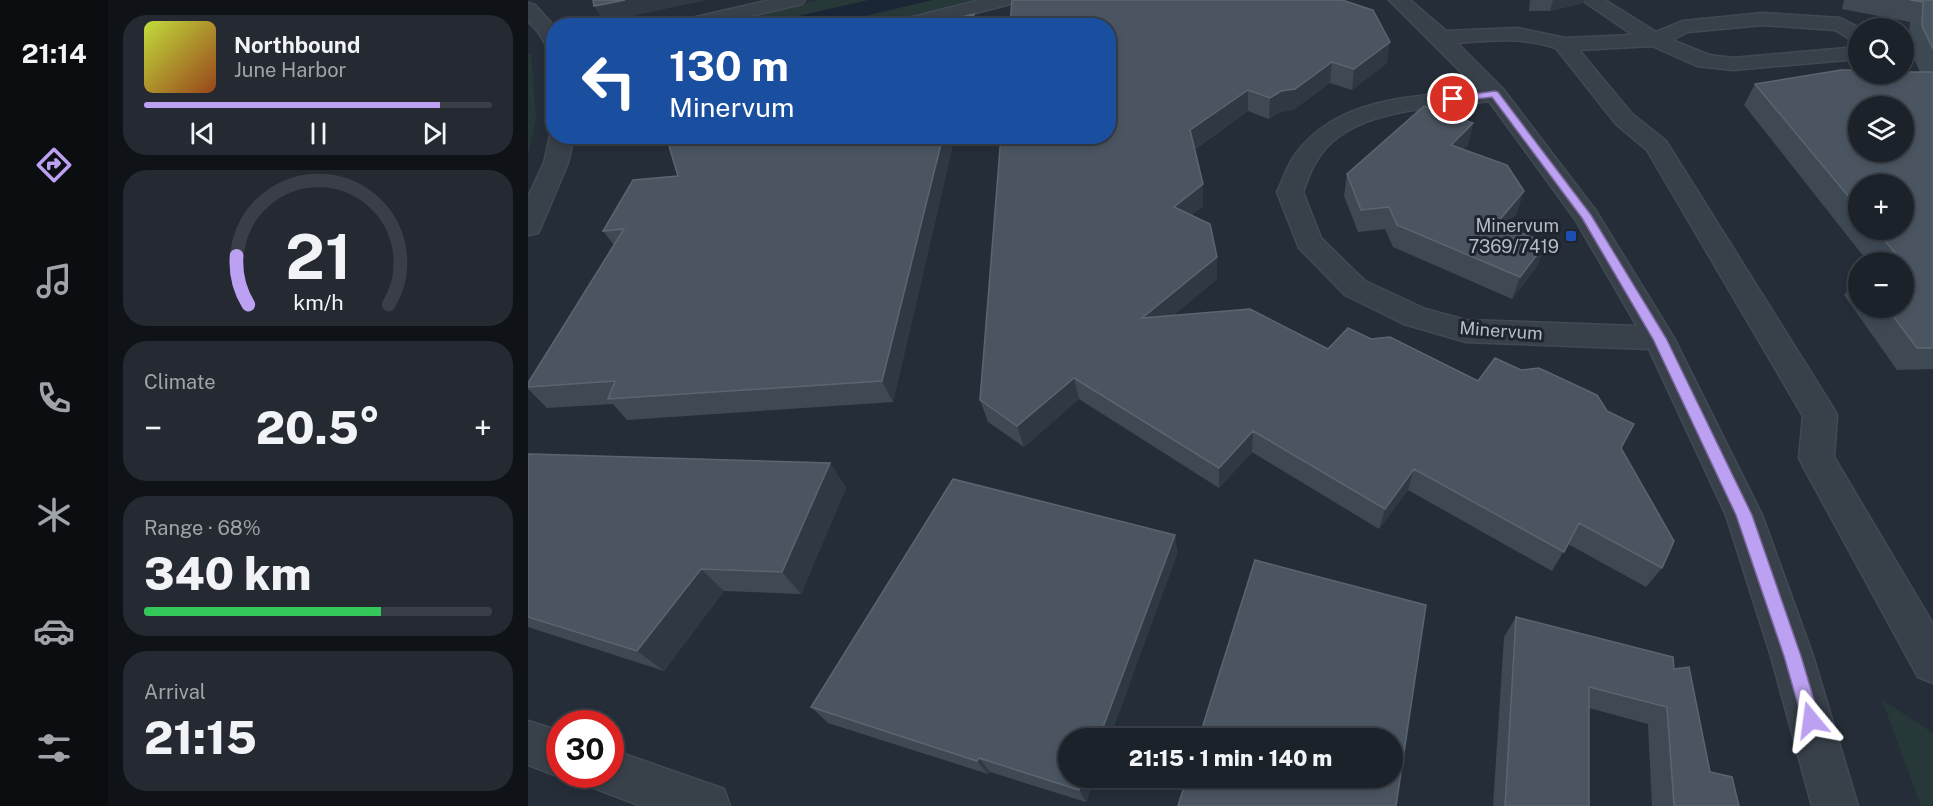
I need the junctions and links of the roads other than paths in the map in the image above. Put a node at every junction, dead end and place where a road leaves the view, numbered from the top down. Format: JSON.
{"nodes":[{"id":1,"x":795,"y":0,"type":"edge"},
{"id":2,"x":1003,"y":0,"type":"edge"},
{"id":3,"x":1399,"y":0,"type":"edge"},
{"id":4,"x":1592,"y":0,"type":"edge"},
{"id":5,"x":528,"y":9,"type":"edge"},
{"id":6,"x":713,"y":9,"type":"edge"},
{"id":7,"x":696,"y":18,"type":"edge"},
{"id":8,"x":932,"y":18,"type":"edge"},
{"id":9,"x":1848,"y":29,"type":"edge"},
{"id":10,"x":546,"y":30,"type":"edge"},
{"id":11,"x":1440,"y":38,"type":"junction"},
{"id":12,"x":1655,"y":40,"type":"junction"},
{"id":13,"x":1563,"y":44,"type":"junction"},
{"id":14,"x":1848,"y":54,"type":"edge"},
{"id":15,"x":1495,"y":94,"type":"junction"},
{"id":16,"x":560,"y":144,"type":"edge"},
{"id":17,"x":528,"y":228,"type":"edge"},
{"id":18,"x":1659,"y":338,"type":"junction"},
{"id":19,"x":1933,"y":663,"type":"edge"},
{"id":20,"x":528,"y":743,"type":"edge"},
{"id":21,"x":546,"y":749,"type":"edge"},
{"id":22,"x":624,"y":777,"type":"edge"},
{"id":23,"x":707,"y":806,"type":"edge"},
{"id":24,"x":1835,"y":806,"type":"edge"}],
"edges":[{"from":1,"to":6,"type":"street"},
{"from":2,"to":8,"type":"street"},
{"from":3,"to":11,"type":"street"},
{"from":4,"to":12,"type":"street"},
{"from":5,"to":10,"type":"street"},
{"from":6,"to":7,"type":"street"},
{"from":9,"to":12,"type":"street"},
{"from":11,"to":13,"type":"street"},
{"from":11,"to":15,"type":"street"},
{"from":12,"to":13,"type":"street"},
{"from":12,"to":14,"type":"street"},
{"from":13,"to":19,"type":"street"},
{"from":15,"to":18,"type":"street"},
{"from":15,"to":18,"type":"street","name":"Minervum"},
{"from":16,"to":17,"type":"street"},
{"from":18,"to":24,"type":"street"},
{"from":20,"to":21,"type":"street"},
{"from":22,"to":23,"type":"street"}]}
